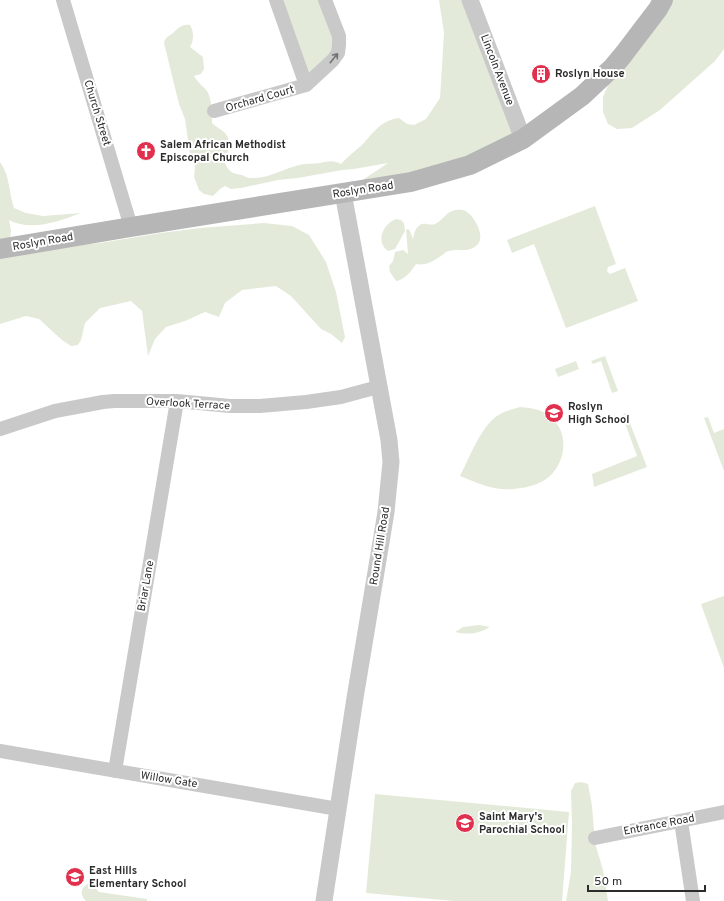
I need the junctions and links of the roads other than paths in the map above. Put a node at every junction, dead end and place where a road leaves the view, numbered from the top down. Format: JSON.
{"nodes":[{"id":1,"x":63,"y":0,"type":"edge"},
{"id":2,"x":276,"y":0,"type":"edge"},
{"id":3,"x":325,"y":0,"type":"edge"},
{"id":4,"x":470,"y":0,"type":"edge"},
{"id":5,"x":663,"y":0,"type":"edge"},
{"id":6,"x":306,"y":86,"type":"junction"},
{"id":7,"x":214,"y":112,"type":"dead end"},
{"id":8,"x":523,"y":139,"type":"junction"},
{"id":9,"x":343,"y":193,"type":"junction"},
{"id":10,"x":131,"y":226,"type":"junction"},
{"id":11,"x":0,"y":250,"type":"edge"},
{"id":12,"x":378,"y":387,"type":"junction"},
{"id":13,"x":177,"y":401,"type":"junction"},
{"id":14,"x":0,"y":429,"type":"edge"},
{"id":15,"x":0,"y":751,"type":"edge"},
{"id":16,"x":115,"y":771,"type":"junction"},
{"id":17,"x":338,"y":809,"type":"junction"},
{"id":18,"x":724,"y":812,"type":"edge"},
{"id":19,"x":682,"y":820,"type":"junction"},
{"id":20,"x":595,"y":838,"type":"dead end"},
{"id":21,"x":324,"y":901,"type":"edge"},
{"id":22,"x":693,"y":901,"type":"edge"}],
"edges":[{"from":1,"to":10,"type":"street","name":"Church Street"},
{"from":2,"to":6,"type":"street","name":"Orchard Court"},
{"from":6,"to":3,"type":"street","name":"Orchard Court","one_way":true},
{"from":4,"to":8,"type":"street","name":"Lincoln Avenue"},
{"from":5,"to":8,"type":"main road","name":"Roslyn Road"},
{"from":6,"to":7,"type":"street","name":"Orchard Court"},
{"from":8,"to":9,"type":"main road","name":"Roslyn Road"},
{"from":9,"to":10,"type":"main road","name":"Roslyn Road"},
{"from":9,"to":12,"type":"street","name":"Round Hill Road"},
{"from":10,"to":11,"type":"main road","name":"Roslyn Road"},
{"from":12,"to":13,"type":"street","name":"Overlook Terrace"},
{"from":12,"to":17,"type":"street","name":"Round Hill Road"},
{"from":13,"to":14,"type":"street","name":"Overlook Terrace"},
{"from":13,"to":16,"type":"street","name":"Briar Lane"},
{"from":15,"to":16,"type":"street","name":"Willow Gate"},
{"from":16,"to":17,"type":"street","name":"Willow Gate"},
{"from":17,"to":21,"type":"street","name":"Round Hill Road"},
{"from":18,"to":19,"type":"street","name":"Entrance Road"},
{"from":19,"to":20,"type":"street","name":"Entrance Road"},
{"from":19,"to":22,"type":"street"}]}
